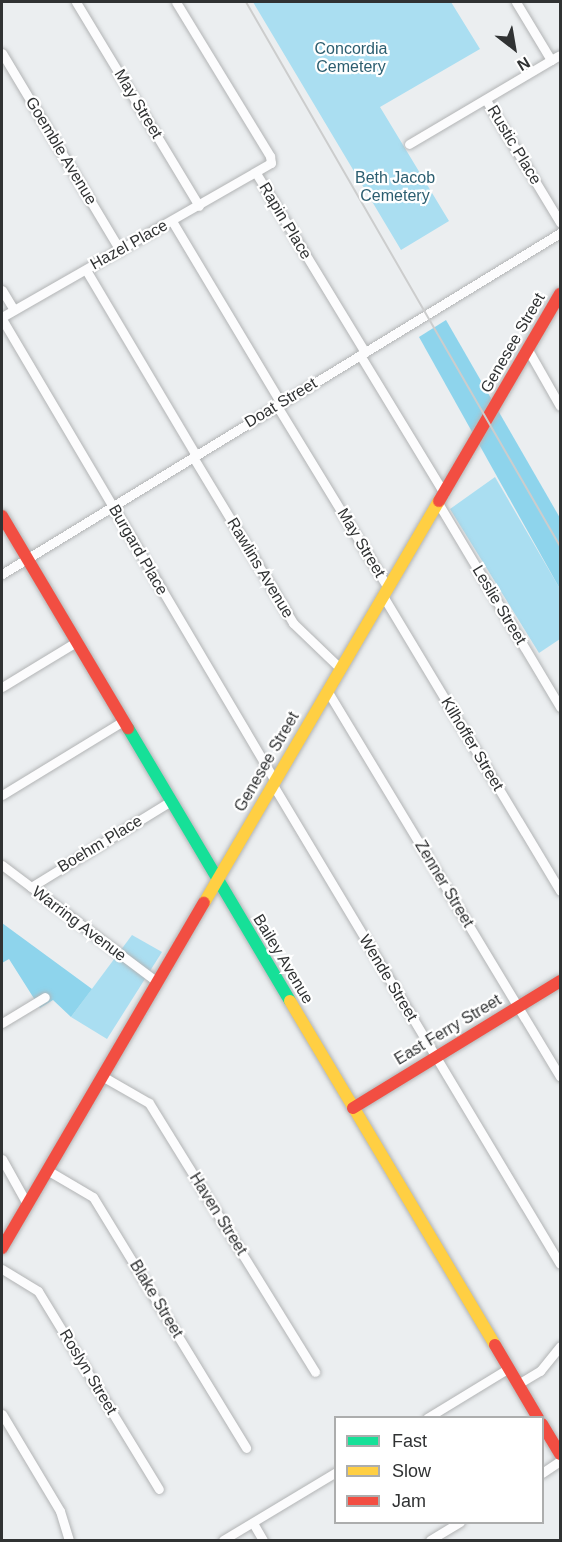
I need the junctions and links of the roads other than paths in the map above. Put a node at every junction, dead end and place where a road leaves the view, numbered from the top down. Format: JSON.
{"nodes":[{"id":1,"x":76,"y":2,"type":"edge"},
{"id":2,"x":176,"y":2,"type":"edge"},
{"id":3,"x":516,"y":2,"type":"edge"},
{"id":4,"x":2,"y":53,"type":"edge"},
{"id":5,"x":561,"y":55,"type":"edge"},
{"id":6,"x":551,"y":60,"type":"junction"},
{"id":7,"x":486,"y":100,"type":"junction"},
{"id":8,"x":409,"y":144,"type":"dead end"},
{"id":9,"x":256,"y":173,"type":"junction"},
{"id":10,"x":199,"y":206,"type":"junction"},
{"id":11,"x":172,"y":221,"type":"junction"},
{"id":12,"x":561,"y":222,"type":"edge"},
{"id":13,"x":561,"y":233,"type":"edge"},
{"id":14,"x":120,"y":250,"type":"junction"},
{"id":15,"x":86,"y":270,"type":"junction"},
{"id":16,"x":2,"y":290,"type":"edge"},
{"id":17,"x":561,"y":294,"type":"edge"},
{"id":18,"x":14,"y":310,"type":"junction"},
{"id":19,"x":2,"y":318,"type":"edge"},
{"id":20,"x":528,"y":350,"type":"junction"},
{"id":21,"x":362,"y":354,"type":"junction"},
{"id":22,"x":279,"y":405,"type":"junction"},
{"id":23,"x":561,"y":406,"type":"edge"},
{"id":24,"x":194,"y":456,"type":"junction"},
{"id":25,"x":441,"y":498,"type":"junction"},
{"id":26,"x":111,"y":506,"type":"junction"},
{"id":27,"x":2,"y":516,"type":"edge"},
{"id":28,"x":27,"y":559,"type":"junction"},
{"id":29,"x":2,"y":574,"type":"edge"},
{"id":30,"x":386,"y":592,"type":"junction"},
{"id":31,"x":76,"y":642,"type":"junction"},
{"id":32,"x":341,"y":669,"type":"junction"},
{"id":33,"x":2,"y":687,"type":"edge"},
{"id":34,"x":328,"y":692,"type":"junction"},
{"id":35,"x":561,"y":707,"type":"edge"},
{"id":36,"x":123,"y":721,"type":"junction"},
{"id":37,"x":274,"y":783,"type":"junction"},
{"id":38,"x":2,"y":795,"type":"edge"},
{"id":39,"x":171,"y":801,"type":"junction"},
{"id":40,"x":2,"y":865,"type":"edge"},
{"id":41,"x":217,"y":879,"type":"junction"},
{"id":42,"x":31,"y":887,"type":"junction"},
{"id":43,"x":561,"y":891,"type":"edge"},
{"id":44,"x":561,"y":981,"type":"edge"},
{"id":45,"x":157,"y":982,"type":"junction"},
{"id":46,"x":45,"y":997,"type":"dead end"},
{"id":47,"x":518,"y":1007,"type":"junction"},
{"id":48,"x":2,"y":1023,"type":"edge"},
{"id":49,"x":436,"y":1057,"type":"junction"},
{"id":50,"x":102,"y":1076,"type":"junction"},
{"id":51,"x":561,"y":1077,"type":"edge"},
{"id":52,"x":353,"y":1108,"type":"junction"},
{"id":53,"x":2,"y":1159,"type":"edge"},
{"id":54,"x":47,"y":1170,"type":"junction"},
{"id":55,"x":27,"y":1204,"type":"junction"},
{"id":56,"x":2,"y":1248,"type":"edge"},
{"id":57,"x":561,"y":1264,"type":"edge"},
{"id":58,"x":2,"y":1269,"type":"edge"},
{"id":59,"x":561,"y":1346,"type":"edge"},
{"id":60,"x":509,"y":1368,"type":"junction"},
{"id":61,"x":315,"y":1372,"type":"dead end"},
{"id":62,"x":519,"y":1384,"type":"junction"},
{"id":63,"x":2,"y":1414,"type":"edge"},
{"id":64,"x":430,"y":1416,"type":"edge"},
{"id":65,"x":537,"y":1416,"type":"edge"},
{"id":66,"x":544,"y":1426,"type":"edge"},
{"id":67,"x":246,"y":1448,"type":"dead end"},
{"id":68,"x":561,"y":1454,"type":"edge"},
{"id":69,"x":561,"y":1461,"type":"edge"},
{"id":70,"x":544,"y":1472,"type":"edge"},
{"id":71,"x":334,"y":1473,"type":"edge"},
{"id":72,"x":159,"y":1489,"type":"dead end"},
{"id":73,"x":253,"y":1523,"type":"junction"},
{"id":74,"x":457,"y":1524,"type":"edge"},
{"id":75,"x":69,"y":1540,"type":"edge"},
{"id":76,"x":223,"y":1540,"type":"edge"},
{"id":77,"x":263,"y":1540,"type":"edge"},
{"id":78,"x":430,"y":1540,"type":"edge"}],
"edges":[{"from":1,"to":10,"type":"street","name":"May Street"},
{"from":2,"to":9,"type":"street","name":"Rapin Place"},
{"from":3,"to":6,"type":"street"},
{"from":4,"to":14,"type":"street","name":"Goemble Avenue"},
{"from":5,"to":6,"type":"street"},
{"from":6,"to":7,"type":"street"},
{"from":7,"to":8,"type":"street"},
{"from":7,"to":12,"type":"street","name":"Rustic Place"},
{"from":9,"to":10,"type":"street","name":"Hazel Place"},
{"from":9,"to":21,"type":"street","name":"Rapin Place"},
{"from":10,"to":11,"type":"street","name":"Hazel Place"},
{"from":11,"to":14,"type":"street","name":"Hazel Place"},
{"from":11,"to":22,"type":"street","name":"May Street"},
{"from":13,"to":21,"type":"street","name":"Doat Street"},
{"from":14,"to":15,"type":"street","name":"Hazel Place"},
{"from":15,"to":18,"type":"street","name":"Hazel Place"},
{"from":15,"to":24,"type":"street"},
{"from":16,"to":18,"type":"street"},
{"from":17,"to":20,"type":"main road","name":"Genesee Street"},
{"from":18,"to":19,"type":"street","name":"Hazel Place"},
{"from":19,"to":26,"type":"street","name":"Burgard Place"},
{"from":20,"to":23,"type":"street"},
{"from":20,"to":25,"type":"main road","name":"Genesee Street"},
{"from":21,"to":22,"type":"street","name":"Doat Street"},
{"from":21,"to":25,"type":"street","name":"Rapin Place"},
{"from":22,"to":24,"type":"street","name":"Doat Street"},
{"from":22,"to":30,"type":"street","name":"May Street"},
{"from":24,"to":26,"type":"street","name":"Doat Street"},
{"from":24,"to":32,"type":"street","name":"Rawlins Avenue"},
{"from":25,"to":30,"type":"main road","name":"Genesee Street"},
{"from":25,"to":35,"type":"street","name":"Leslie Street"},
{"from":26,"to":28,"type":"street","name":"Doat Street"},
{"from":26,"to":37,"type":"street","name":"Burgard Place"},
{"from":27,"to":28,"type":"main road","name":"Bailey Avenue"},
{"from":28,"to":29,"type":"street","name":"Doat Street"},
{"from":28,"to":31,"type":"main road","name":"Bailey Avenue"},
{"from":30,"to":32,"type":"main road","name":"Genesee Street"},
{"from":30,"to":43,"type":"street","name":"Kilhoffer Street"},
{"from":31,"to":33,"type":"street"},
{"from":31,"to":36,"type":"main road","name":"Bailey Avenue"},
{"from":32,"to":34,"type":"main road","name":"Genesee Street"},
{"from":34,"to":37,"type":"main road","name":"Genesee Street"},
{"from":34,"to":47,"type":"street","name":"Zenner Street"},
{"from":36,"to":38,"type":"street"},
{"from":36,"to":39,"type":"main road","name":"Bailey Avenue"},
{"from":37,"to":41,"type":"main road","name":"Genesee Street"},
{"from":37,"to":49,"type":"street","name":"Wende Street"},
{"from":39,"to":41,"type":"main road","name":"Bailey Avenue"},
{"from":39,"to":42,"type":"street","name":"Boehm Place"},
{"from":40,"to":42,"type":"street","name":"Warring Avenue"},
{"from":41,"to":45,"type":"main road","name":"Genesee Street"},
{"from":41,"to":52,"type":"main road","name":"Bailey Avenue"},
{"from":42,"to":45,"type":"street","name":"Warring Avenue"},
{"from":44,"to":47,"type":"main road","name":"East Ferry Street"},
{"from":45,"to":50,"type":"main road","name":"Genesee Street"},
{"from":46,"to":48,"type":"street"},
{"from":47,"to":49,"type":"main road","name":"East Ferry Street"},
{"from":47,"to":51,"type":"street","name":"Zenner Street"},
{"from":49,"to":52,"type":"main road","name":"East Ferry Street"},
{"from":49,"to":57,"type":"street","name":"Wende Street"},
{"from":50,"to":54,"type":"main road","name":"Genesee Street"},
{"from":50,"to":61,"type":"street","name":"Haven Street"},
{"from":52,"to":60,"type":"main road","name":"Bailey Avenue"},
{"from":53,"to":55,"type":"street"},
{"from":54,"to":55,"type":"main road","name":"Genesee Street"},
{"from":54,"to":67,"type":"street","name":"Blake Street"},
{"from":55,"to":56,"type":"main road","name":"Genesee Street"},
{"from":58,"to":72,"type":"street","name":"Roslyn Street"},
{"from":59,"to":62,"type":"street"},
{"from":60,"to":62,"type":"main road","name":"Bailey Avenue"},
{"from":60,"to":64,"type":"street"},
{"from":62,"to":65,"type":"main road","name":"Bailey Avenue"},
{"from":63,"to":75,"type":"street"},
{"from":66,"to":68,"type":"main road"},
{"from":69,"to":70,"type":"street"},
{"from":71,"to":73,"type":"street"},
{"from":73,"to":76,"type":"street"},
{"from":73,"to":77,"type":"street"},
{"from":74,"to":78,"type":"street"}]}
